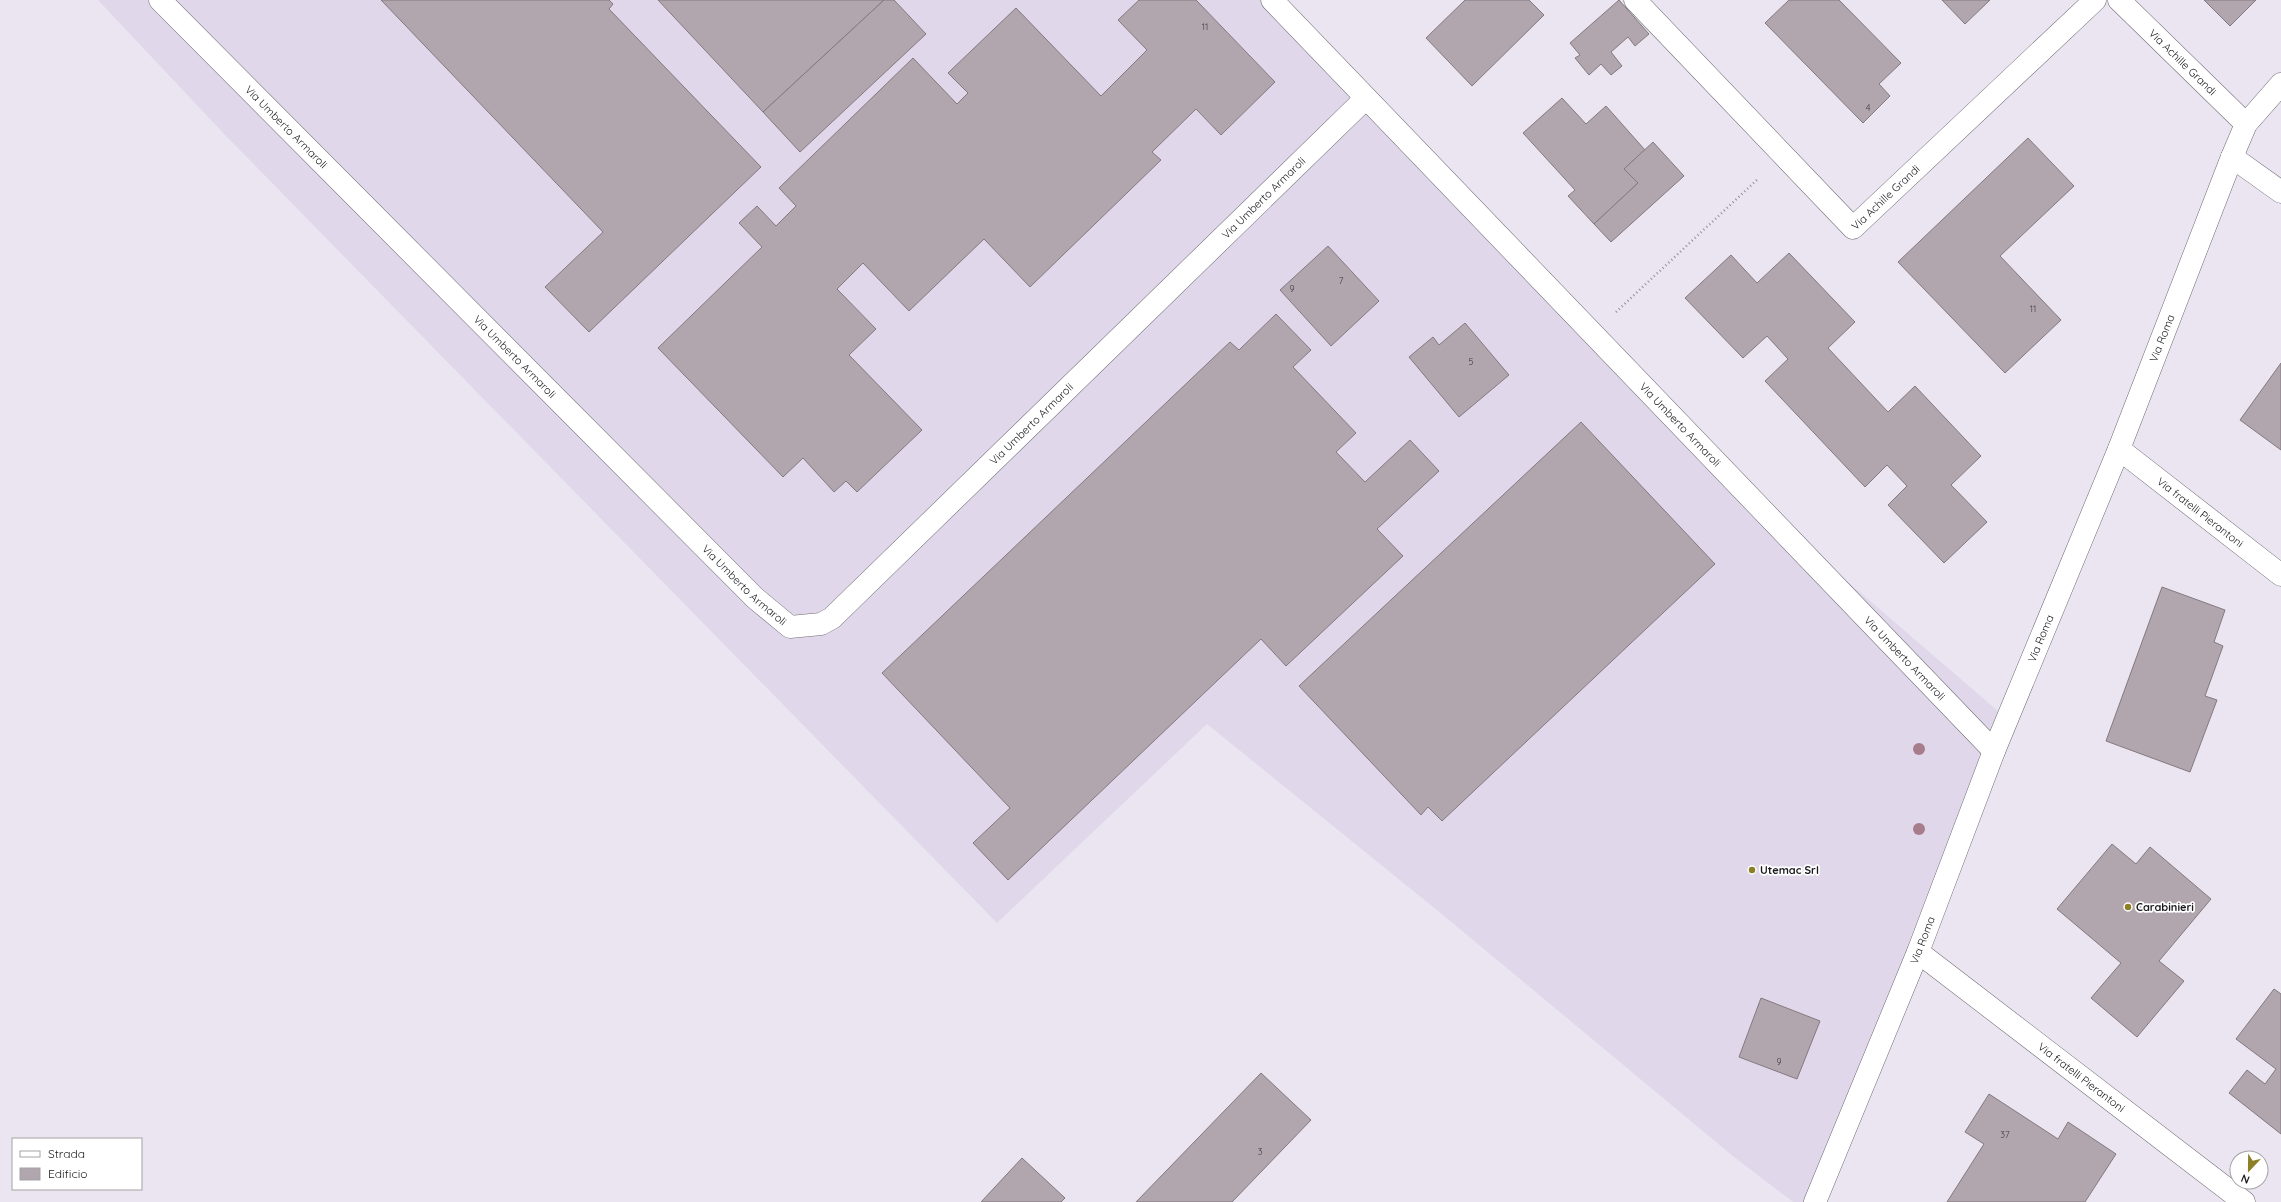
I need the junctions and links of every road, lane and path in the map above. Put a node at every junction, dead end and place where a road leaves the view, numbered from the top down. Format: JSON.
{"nodes":[{"id":1,"x":160,"y":0,"type":"edge"},
{"id":2,"x":1272,"y":0,"type":"edge"},
{"id":3,"x":1635,"y":0,"type":"edge"},
{"id":4,"x":2095,"y":0,"type":"edge"},
{"id":5,"x":2119,"y":0,"type":"edge"},
{"id":6,"x":2281,"y":84,"type":"edge"},
{"id":7,"x":1366,"y":98,"type":"junction"},
{"id":8,"x":2246,"y":124,"type":"junction"},
{"id":9,"x":1783,"y":155,"type":"junction"},
{"id":10,"x":2232,"y":157,"type":"junction"},
{"id":11,"x":2281,"y":192,"type":"edge"},
{"id":12,"x":1593,"y":334,"type":"junction"},
{"id":13,"x":2120,"y":449,"type":"junction"},
{"id":14,"x":2281,"y":575,"type":"edge"},
{"id":15,"x":1994,"y":751,"type":"junction"},
{"id":16,"x":1918,"y":952,"type":"junction"},
{"id":17,"x":1815,"y":1202,"type":"edge"},
{"id":18,"x":2244,"y":1202,"type":"edge"}],
"edges":[{"from":1,"to":7,"type":"street","name":"Via Umberto Armaroli"},
{"from":2,"to":7,"type":"street","name":"Via Umberto Armaroli"},
{"from":3,"to":9,"type":"street","name":"Via Achille Grandi"},
{"from":4,"to":9,"type":"street","name":"Via Achille Grandi"},
{"from":5,"to":8,"type":"street","name":"Via Achille Grandi"},
{"from":6,"to":8,"type":"street","name":"Via Roma"},
{"from":7,"to":12,"type":"street","name":"Via Umberto Armaroli"},
{"from":8,"to":10,"type":"street","name":"Via Roma"},
{"from":9,"to":12,"type":"path"},
{"from":10,"to":11,"type":"street"},
{"from":10,"to":13,"type":"street","name":"Via Roma"},
{"from":12,"to":15,"type":"street","name":"Via Umberto Armaroli"},
{"from":13,"to":14,"type":"street","name":"Via fratelli Pierantoni"},
{"from":13,"to":15,"type":"street","name":"Via Roma"},
{"from":15,"to":16,"type":"street","name":"Via Roma"},
{"from":16,"to":17,"type":"street","name":"Via Roma"},
{"from":16,"to":18,"type":"street","name":"Via fratelli Pierantoni"}]}
